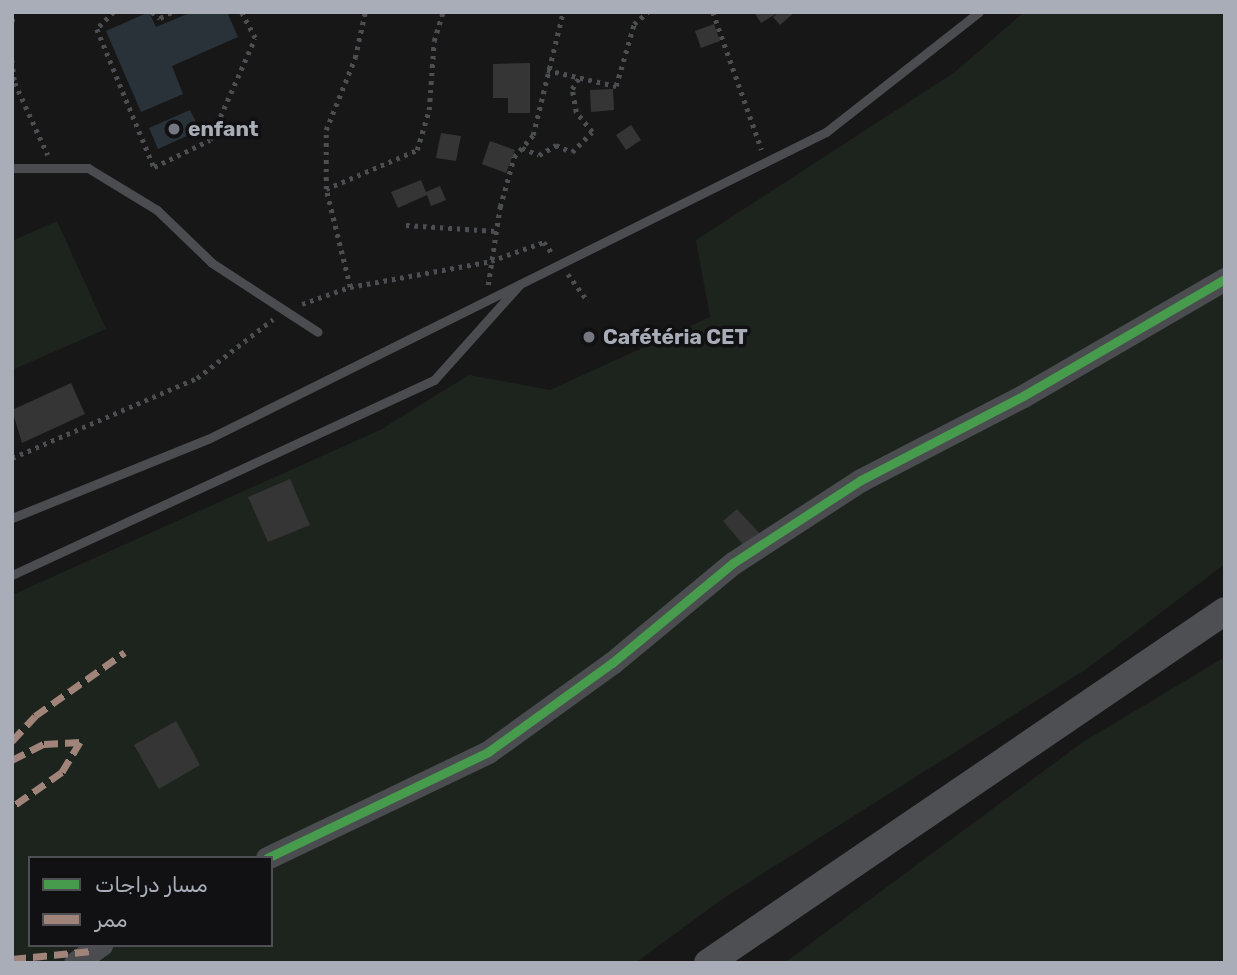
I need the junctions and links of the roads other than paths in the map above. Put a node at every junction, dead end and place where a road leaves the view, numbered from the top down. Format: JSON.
{"nodes":[{"id":1,"x":979,"y":12,"type":"edge"},
{"id":2,"x":12,"y":168,"type":"edge"},
{"id":3,"x":1225,"y":279,"type":"edge"},
{"id":4,"x":523,"y":281,"type":"junction"},
{"id":5,"x":318,"y":332,"type":"dead end"},
{"id":6,"x":12,"y":518,"type":"edge"},
{"id":7,"x":12,"y":575,"type":"edge"},
{"id":8,"x":1225,"y":611,"type":"edge"},
{"id":9,"x":271,"y":856,"type":"edge"},
{"id":10,"x":99,"y":947,"type":"edge"},
{"id":11,"x":75,"y":963,"type":"edge"},
{"id":12,"x":708,"y":963,"type":"edge"}],
"edges":[{"from":1,"to":4,"type":"lane"},
{"from":2,"to":5,"type":"lane"},
{"from":3,"to":9,"type":"street"},
{"from":4,"to":6,"type":"lane"},
{"from":4,"to":7,"type":"lane"},
{"from":8,"to":12,"type":"main road"},
{"from":10,"to":11,"type":"street"}]}
